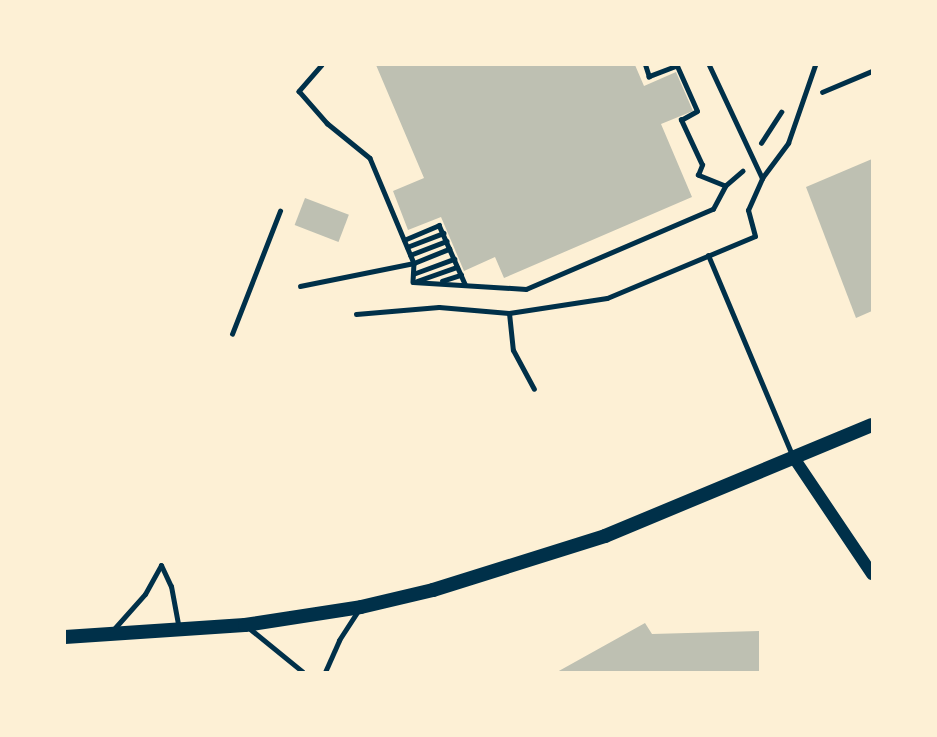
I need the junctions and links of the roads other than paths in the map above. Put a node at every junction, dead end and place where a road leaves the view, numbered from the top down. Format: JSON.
{"nodes":[{"id":1,"x":709,"y":65,"type":"edge"},
{"id":2,"x":815,"y":65,"type":"edge"},
{"id":3,"x":762,"y":178,"type":"junction"},
{"id":4,"x":708,"y":255,"type":"junction"},
{"id":5,"x":509,"y":313,"type":"junction"},
{"id":6,"x":356,"y":314,"type":"dead end"},
{"id":7,"x":534,"y":389,"type":"dead end"},
{"id":8,"x":872,"y":425,"type":"edge"},
{"id":9,"x":794,"y":458,"type":"junction"},
{"id":10,"x":872,"y":574,"type":"edge"},
{"id":11,"x":361,"y":607,"type":"junction"},
{"id":12,"x":245,"y":625,"type":"junction"},
{"id":13,"x":179,"y":632,"type":"junction"},
{"id":14,"x":106,"y":637,"type":"junction"},
{"id":15,"x":65,"y":638,"type":"edge"},
{"id":16,"x":303,"y":672,"type":"edge"},
{"id":17,"x":325,"y":672,"type":"edge"}],
"edges":[{"from":1,"to":3,"type":"lane"},
{"from":2,"to":3,"type":"lane"},
{"from":3,"to":4,"type":"lane"},
{"from":4,"to":5,"type":"lane"},
{"from":4,"to":9,"type":"lane"},
{"from":5,"to":6,"type":"lane"},
{"from":5,"to":7,"type":"lane"},
{"from":8,"to":9,"type":"main road"},
{"from":9,"to":10,"type":"street"},
{"from":9,"to":11,"type":"main road"},
{"from":11,"to":12,"type":"main road"},
{"from":11,"to":17,"type":"lane"},
{"from":12,"to":13,"type":"main road"},
{"from":12,"to":16,"type":"lane"},
{"from":13,"to":14,"type":"main road"},
{"from":13,"to":14,"type":"lane"},
{"from":14,"to":15,"type":"main road"}]}
